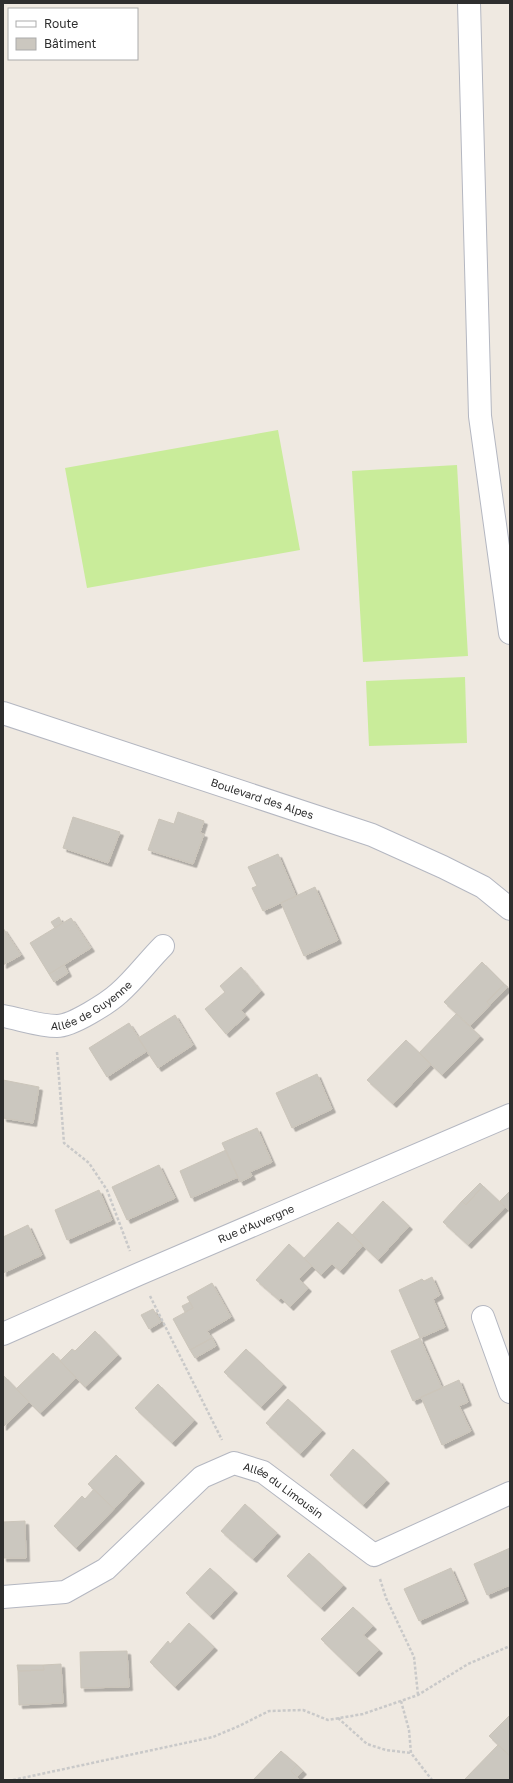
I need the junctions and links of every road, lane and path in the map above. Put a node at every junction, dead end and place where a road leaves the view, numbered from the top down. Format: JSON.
{"nodes":[{"id":1,"x":469,"y":3,"type":"edge"},
{"id":2,"x":510,"y":633,"type":"edge"},
{"id":3,"x":3,"y":713,"type":"edge"},
{"id":4,"x":510,"y":908,"type":"edge"},
{"id":5,"x":163,"y":946,"type":"dead end"},
{"id":6,"x":3,"y":1016,"type":"edge"},
{"id":7,"x":58,"y":1026,"type":"junction"},
{"id":8,"x":510,"y":1115,"type":"edge"},
{"id":9,"x":139,"y":1274,"type":"junction"},
{"id":10,"x":483,"y":1317,"type":"dead end"},
{"id":11,"x":3,"y":1334,"type":"edge"},
{"id":12,"x":510,"y":1392,"type":"edge"},
{"id":13,"x":234,"y":1463,"type":"junction"},
{"id":14,"x":510,"y":1493,"type":"edge"},
{"id":15,"x":374,"y":1555,"type":"junction"},
{"id":16,"x":3,"y":1597,"type":"edge"},
{"id":17,"x":510,"y":1646,"type":"edge"},
{"id":18,"x":418,"y":1695,"type":"junction"},
{"id":19,"x":401,"y":1701,"type":"junction"},
{"id":20,"x":338,"y":1718,"type":"junction"},
{"id":21,"x":411,"y":1753,"type":"junction"},
{"id":22,"x":13,"y":1780,"type":"edge"},
{"id":23,"x":432,"y":1780,"type":"edge"}],
"edges":[{"from":1,"to":2,"type":"street"},
{"from":3,"to":4,"type":"street","name":"Boulevard des Alpes"},
{"from":5,"to":7,"type":"street","name":"Allée de Guyenne"},
{"from":6,"to":7,"type":"street","name":"Allée de Guyenne"},
{"from":7,"to":9,"type":"path"},
{"from":8,"to":9,"type":"street","name":"Rue d'Auvergne"},
{"from":9,"to":11,"type":"street","name":"Rue d'Auvergne"},
{"from":9,"to":13,"type":"path"},
{"from":10,"to":12,"type":"street"},
{"from":13,"to":15,"type":"street","name":"Allée du Limousin"},
{"from":13,"to":16,"type":"street","name":"Allée du Limousin"},
{"from":14,"to":15,"type":"street"},
{"from":15,"to":18,"type":"path"},
{"from":17,"to":18,"type":"path"},
{"from":18,"to":19,"type":"path"},
{"from":19,"to":20,"type":"path"},
{"from":19,"to":21,"type":"path"},
{"from":20,"to":21,"type":"path"},
{"from":20,"to":22,"type":"path"},
{"from":21,"to":23,"type":"path"}]}
